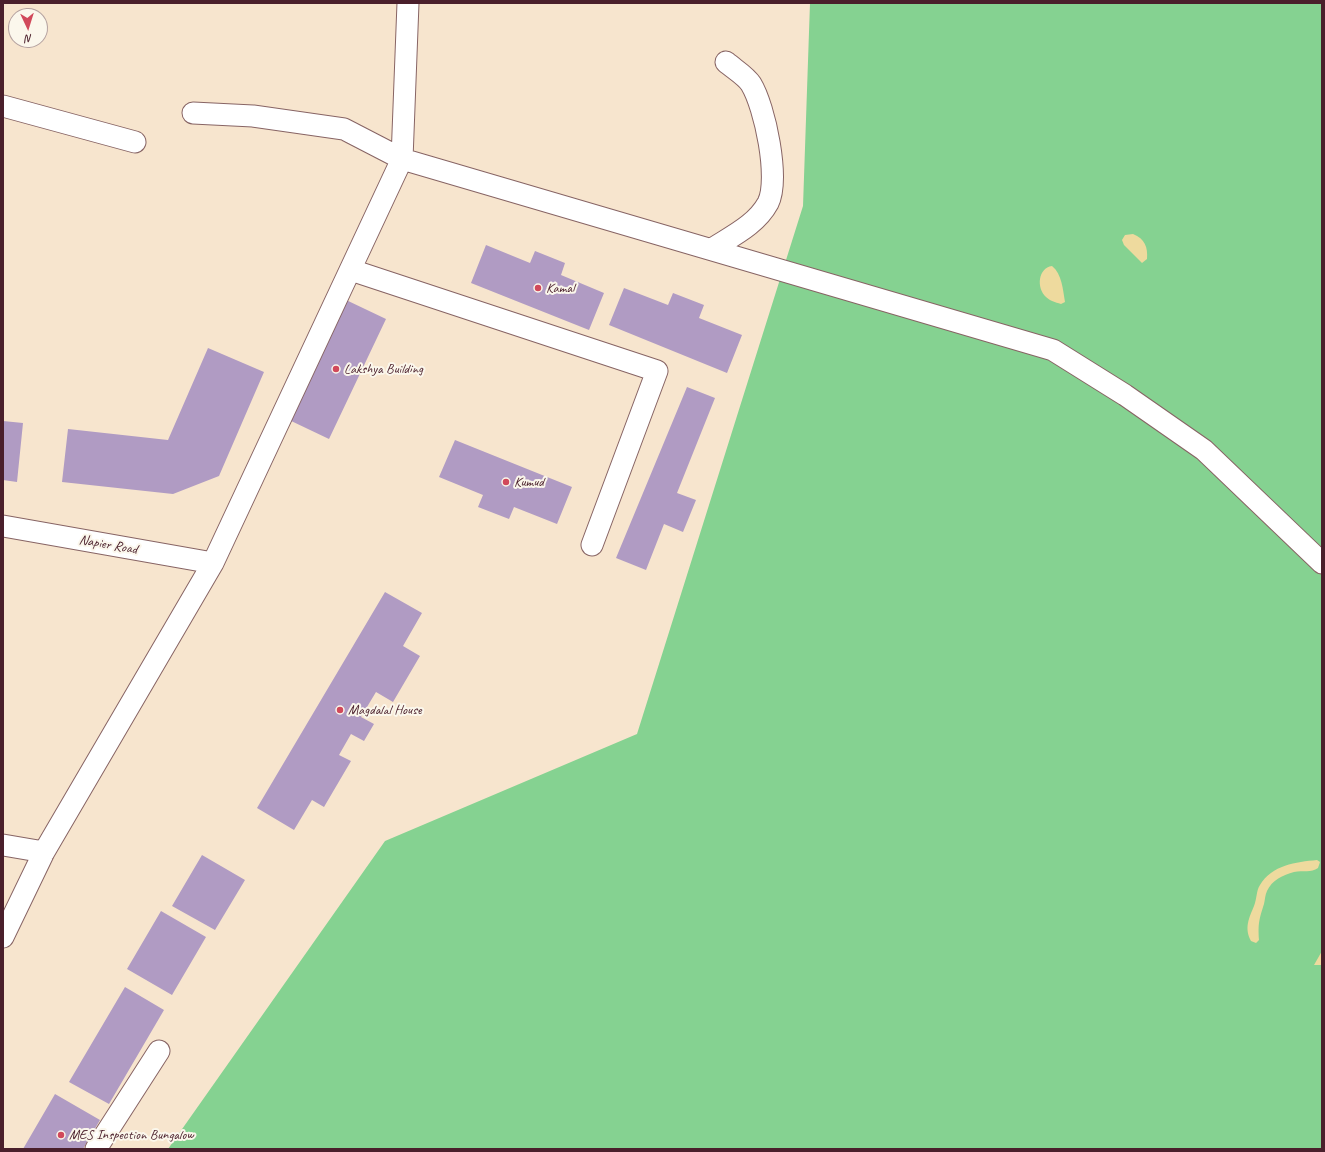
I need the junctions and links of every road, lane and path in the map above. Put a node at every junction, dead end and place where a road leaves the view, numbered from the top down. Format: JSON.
{"nodes":[{"id":1,"x":408,"y":3,"type":"edge"},
{"id":2,"x":726,"y":62,"type":"dead end"},
{"id":3,"x":3,"y":106,"type":"edge"},
{"id":4,"x":193,"y":113,"type":"dead end"},
{"id":5,"x":136,"y":142,"type":"dead end"},
{"id":6,"x":402,"y":159,"type":"junction"},
{"id":7,"x":712,"y":249,"type":"junction"},
{"id":8,"x":351,"y":270,"type":"junction"},
{"id":9,"x":3,"y":526,"type":"edge"},
{"id":10,"x":592,"y":545,"type":"dead end"},
{"id":11,"x":213,"y":563,"type":"junction"},
{"id":12,"x":1322,"y":564,"type":"edge"},
{"id":13,"x":3,"y":845,"type":"edge"},
{"id":14,"x":44,"y":852,"type":"junction"},
{"id":15,"x":3,"y":937,"type":"edge"},
{"id":16,"x":159,"y":1051,"type":"dead end"},
{"id":17,"x":96,"y":1149,"type":"edge"}],
"edges":[{"from":1,"to":6,"type":"street"},
{"from":2,"to":7,"type":"street"},
{"from":3,"to":5,"type":"street"},
{"from":4,"to":6,"type":"street"},
{"from":6,"to":7,"type":"street"},
{"from":6,"to":8,"type":"street"},
{"from":7,"to":12,"type":"street"},
{"from":8,"to":10,"type":"street"},
{"from":8,"to":11,"type":"street"},
{"from":9,"to":11,"type":"street","name":"Napier Road"},
{"from":11,"to":14,"type":"street"},
{"from":13,"to":14,"type":"street"},
{"from":14,"to":15,"type":"street"},
{"from":16,"to":17,"type":"street"}]}
